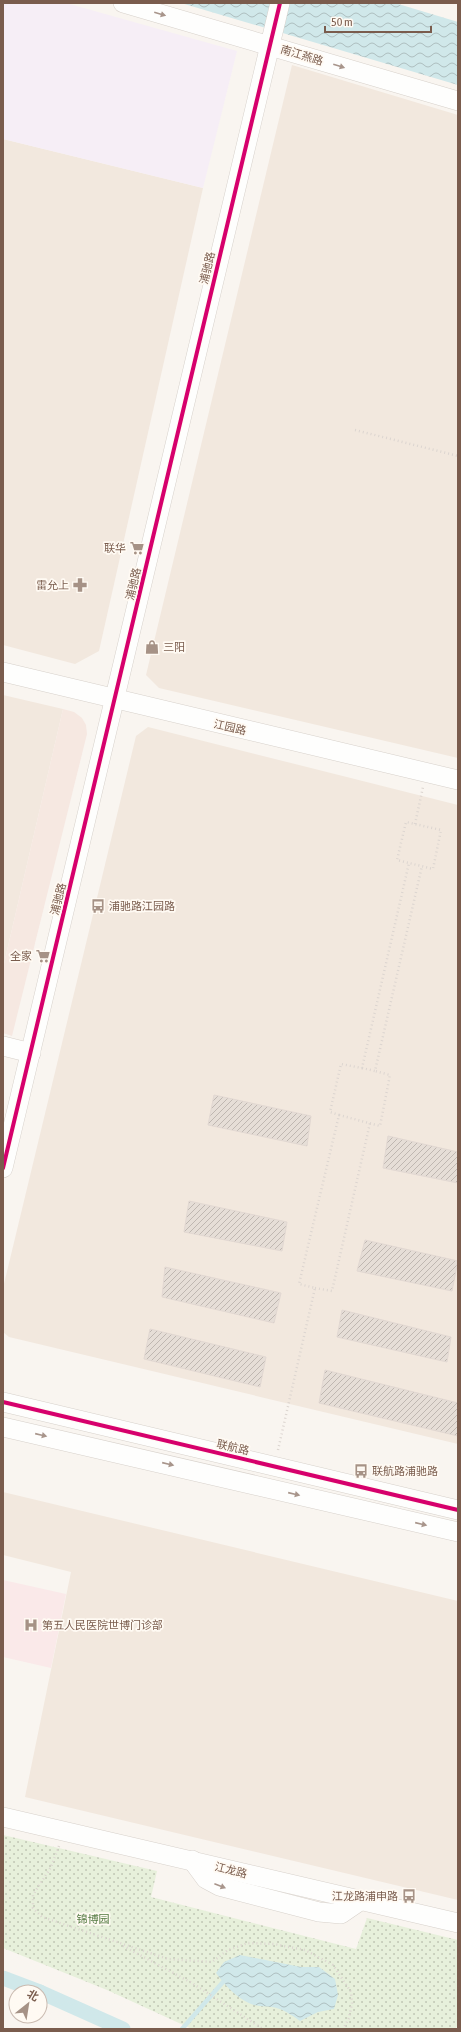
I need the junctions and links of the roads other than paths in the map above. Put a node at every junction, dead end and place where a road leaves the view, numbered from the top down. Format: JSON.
{"nodes":[{"id":1,"x":122,"y":3,"type":"edge"},
{"id":2,"x":280,"y":3,"type":"edge"},
{"id":3,"x":272,"y":38,"type":"junction"},
{"id":4,"x":458,"y":101,"type":"edge"},
{"id":5,"x":3,"y":672,"type":"edge"},
{"id":6,"x":115,"y":699,"type":"junction"},
{"id":7,"x":458,"y":780,"type":"edge"},
{"id":8,"x":3,"y":1046,"type":"edge"},
{"id":9,"x":31,"y":1053,"type":"junction"},
{"id":10,"x":3,"y":1168,"type":"edge"},
{"id":11,"x":3,"y":1402,"type":"edge"},
{"id":12,"x":3,"y":1427,"type":"edge"},
{"id":13,"x":458,"y":1510,"type":"edge"},
{"id":14,"x":458,"y":1532,"type":"edge"},
{"id":15,"x":3,"y":1817,"type":"edge"},
{"id":16,"x":458,"y":1923,"type":"edge"}],
"edges":[{"from":1,"to":3,"type":"street","name":"南江燕路","one_way":true},
{"from":2,"to":3,"type":"street","name":"浦驰路"},
{"from":3,"to":4,"type":"street","name":"南江燕路","one_way":true},
{"from":3,"to":6,"type":"street","name":"浦驰路"},
{"from":5,"to":6,"type":"street","name":"江园路"},
{"from":6,"to":7,"type":"street","name":"江园路"},
{"from":6,"to":9,"type":"street","name":"浦驰路"},
{"from":8,"to":9,"type":"street"},
{"from":9,"to":10,"type":"street","name":"浦驰路"},
{"from":11,"to":13,"type":"street","name":"联航路"},
{"from":12,"to":14,"type":"street","one_way":true},
{"from":15,"to":16,"type":"street","name":"江龙路"}]}
